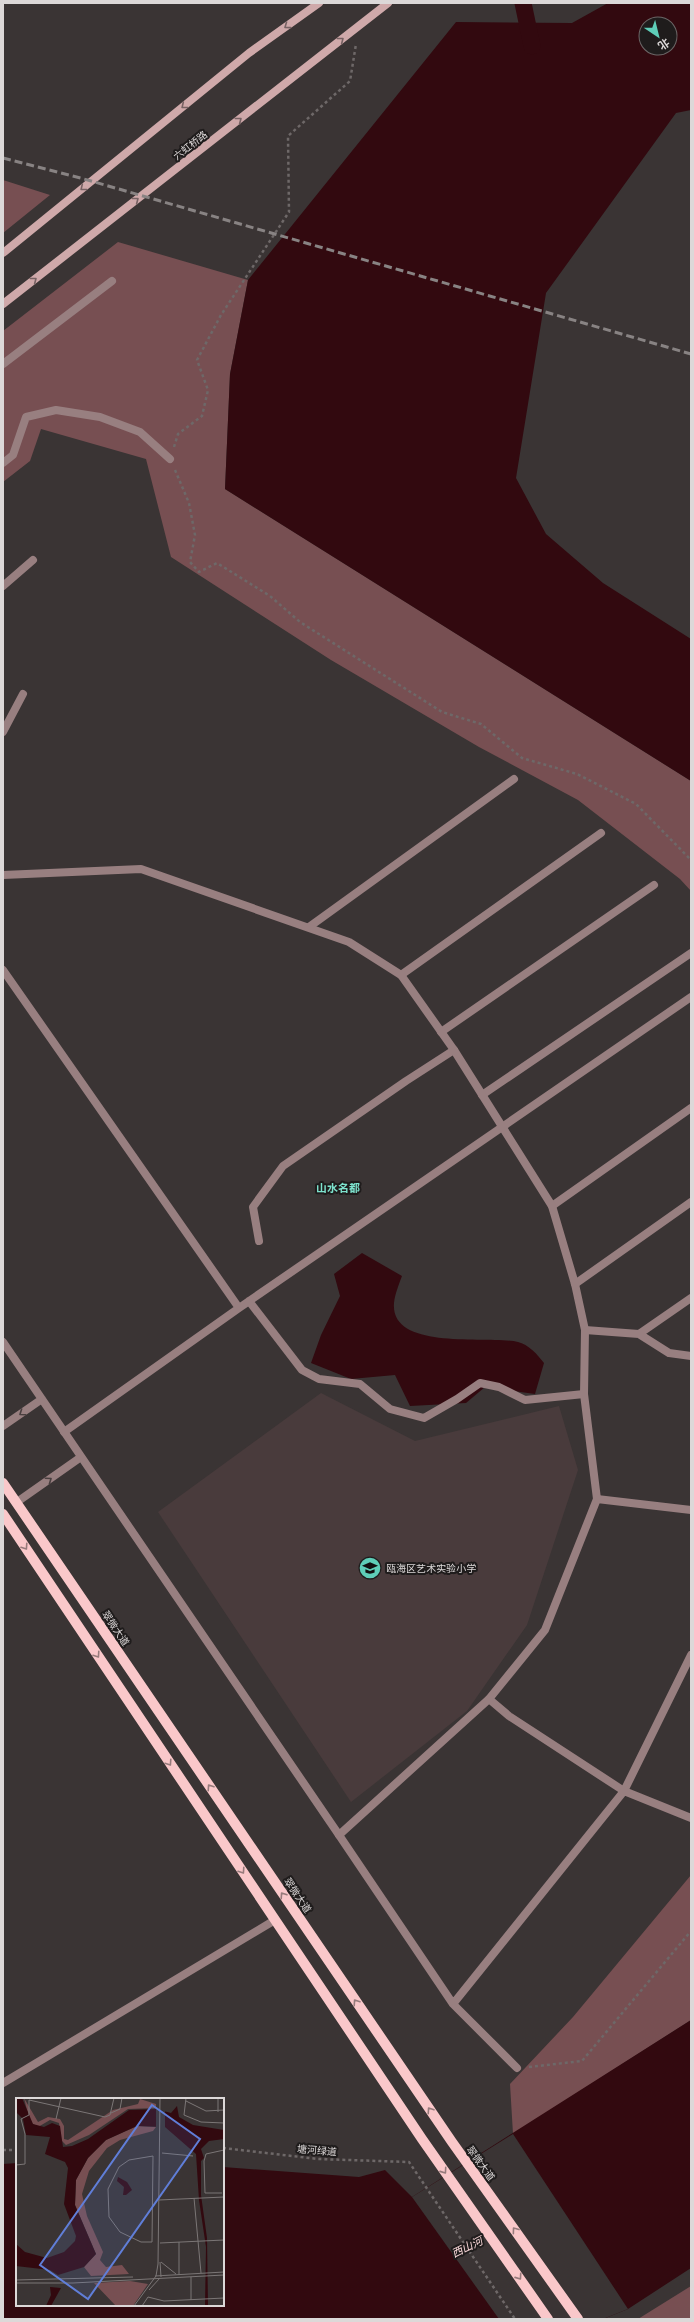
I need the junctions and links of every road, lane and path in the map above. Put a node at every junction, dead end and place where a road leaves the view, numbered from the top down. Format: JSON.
{"nodes":[{"id":1,"x":319,"y":3,"type":"edge"},
{"id":2,"x":388,"y":3,"type":"edge"},
{"id":3,"x":356,"y":44,"type":"dead end"},
{"id":4,"x":3,"y":253,"type":"edge"},
{"id":5,"x":112,"y":281,"type":"dead end"},
{"id":6,"x":3,"y":304,"type":"edge"},
{"id":7,"x":3,"y":364,"type":"edge"},
{"id":8,"x":170,"y":459,"type":"junction"},
{"id":9,"x":3,"y":463,"type":"edge"},
{"id":10,"x":33,"y":560,"type":"dead end"},
{"id":11,"x":3,"y":586,"type":"edge"},
{"id":12,"x":23,"y":694,"type":"dead end"},
{"id":13,"x":3,"y":732,"type":"edge"},
{"id":14,"x":514,"y":779,"type":"dead end"},
{"id":15,"x":601,"y":833,"type":"dead end"},
{"id":16,"x":691,"y":860,"type":"edge"},
{"id":17,"x":3,"y":875,"type":"edge"},
{"id":18,"x":654,"y":885,"type":"dead end"},
{"id":19,"x":309,"y":928,"type":"junction"},
{"id":20,"x":691,"y":953,"type":"edge"},
{"id":21,"x":3,"y":970,"type":"edge"},
{"id":22,"x":401,"y":974,"type":"junction"},
{"id":23,"x":691,"y":997,"type":"edge"},
{"id":24,"x":441,"y":1032,"type":"junction"},
{"id":25,"x":454,"y":1050,"type":"junction"},
{"id":26,"x":482,"y":1095,"type":"junction"},
{"id":27,"x":691,"y":1108,"type":"edge"},
{"id":28,"x":502,"y":1127,"type":"junction"},
{"id":29,"x":691,"y":1202,"type":"edge"},
{"id":30,"x":552,"y":1206,"type":"junction"},
{"id":31,"x":259,"y":1241,"type":"dead end"},
{"id":32,"x":575,"y":1284,"type":"junction"},
{"id":33,"x":691,"y":1298,"type":"edge"},
{"id":34,"x":250,"y":1301,"type":"junction"},
{"id":35,"x":239,"y":1308,"type":"junction"},
{"id":36,"x":585,"y":1330,"type":"junction"},
{"id":37,"x":639,"y":1334,"type":"junction"},
{"id":38,"x":3,"y":1342,"type":"edge"},
{"id":39,"x":691,"y":1356,"type":"edge"},
{"id":40,"x":584,"y":1394,"type":"junction"},
{"id":41,"x":42,"y":1399,"type":"junction"},
{"id":42,"x":3,"y":1426,"type":"edge"},
{"id":43,"x":64,"y":1432,"type":"junction"},
{"id":44,"x":81,"y":1457,"type":"junction"},
{"id":45,"x":3,"y":1483,"type":"edge"},
{"id":46,"x":597,"y":1499,"type":"junction"},
{"id":47,"x":17,"y":1502,"type":"junction"},
{"id":48,"x":691,"y":1510,"type":"edge"},
{"id":49,"x":3,"y":1514,"type":"edge"},
{"id":50,"x":691,"y":1655,"type":"edge"},
{"id":51,"x":489,"y":1699,"type":"junction"},
{"id":52,"x":624,"y":1791,"type":"junction"},
{"id":53,"x":691,"y":1818,"type":"edge"},
{"id":54,"x":339,"y":1835,"type":"junction"},
{"id":55,"x":275,"y":1920,"type":"junction"},
{"id":56,"x":691,"y":1931,"type":"edge"},
{"id":57,"x":453,"y":2004,"type":"junction"},
{"id":58,"x":517,"y":2068,"type":"joint"},
{"id":59,"x":3,"y":2083,"type":"edge"},
{"id":60,"x":224,"y":2148,"type":"edge"},
{"id":61,"x":3,"y":2150,"type":"edge"},
{"id":62,"x":16,"y":2150,"type":"edge"},
{"id":63,"x":515,"y":2319,"type":"edge"},
{"id":64,"x":548,"y":2319,"type":"edge"},
{"id":65,"x":578,"y":2319,"type":"edge"}],
"edges":[{"from":1,"to":4,"type":"main road","one_way":true},
{"from":6,"to":2,"type":"main road","name":"六虹桥路","one_way":true},
{"from":3,"to":8,"type":"path"},
{"from":5,"to":7,"type":"street"},
{"from":8,"to":9,"type":"street"},
{"from":8,"to":16,"type":"path"},
{"from":10,"to":11,"type":"street"},
{"from":12,"to":13,"type":"street"},
{"from":14,"to":19,"type":"street"},
{"from":15,"to":22,"type":"street"},
{"from":17,"to":19,"type":"street"},
{"from":18,"to":24,"type":"street"},
{"from":19,"to":22,"type":"street"},
{"from":20,"to":26,"type":"street"},
{"from":21,"to":35,"type":"street"},
{"from":22,"to":24,"type":"street"},
{"from":23,"to":28,"type":"street"},
{"from":24,"to":25,"type":"street"},
{"from":25,"to":26,"type":"street"},
{"from":25,"to":31,"type":"street"},
{"from":26,"to":28,"type":"street"},
{"from":27,"to":30,"type":"street"},
{"from":28,"to":30,"type":"street"},
{"from":28,"to":34,"type":"street"},
{"from":29,"to":32,"type":"street"},
{"from":30,"to":32,"type":"street"},
{"from":32,"to":36,"type":"street"},
{"from":33,"to":37,"type":"street"},
{"from":34,"to":35,"type":"street"},
{"from":34,"to":40,"type":"street"},
{"from":35,"to":43,"type":"street"},
{"from":36,"to":37,"type":"street"},
{"from":36,"to":40,"type":"street"},
{"from":37,"to":39,"type":"street"},
{"from":38,"to":41,"type":"street"},
{"from":40,"to":46,"type":"street"},
{"from":41,"to":42,"type":"street","one_way":true},
{"from":41,"to":43,"type":"street"},
{"from":43,"to":44,"type":"street"},
{"from":47,"to":44,"type":"street","one_way":true},
{"from":44,"to":54,"type":"street"},
{"from":45,"to":47,"type":"main road","name":"翠微大道"},
{"from":46,"to":48,"type":"street"},
{"from":46,"to":51,"type":"street"},
{"from":65,"to":47,"type":"main road","name":"翠微大道","one_way":true},
{"from":49,"to":55,"type":"main road","one_way":true},
{"from":50,"to":52,"type":"street"},
{"from":51,"to":52,"type":"street"},
{"from":51,"to":54,"type":"street"},
{"from":52,"to":53,"type":"street"},
{"from":52,"to":57,"type":"street"},
{"from":54,"to":57,"type":"street"},
{"from":55,"to":59,"type":"street"},
{"from":55,"to":64,"type":"main road","one_way":true},
{"from":56,"to":58,"type":"path"},
{"from":57,"to":58,"type":"street"},
{"from":60,"to":63,"type":"path","name":"塘河绿道"},
{"from":61,"to":62,"type":"path"}]}
